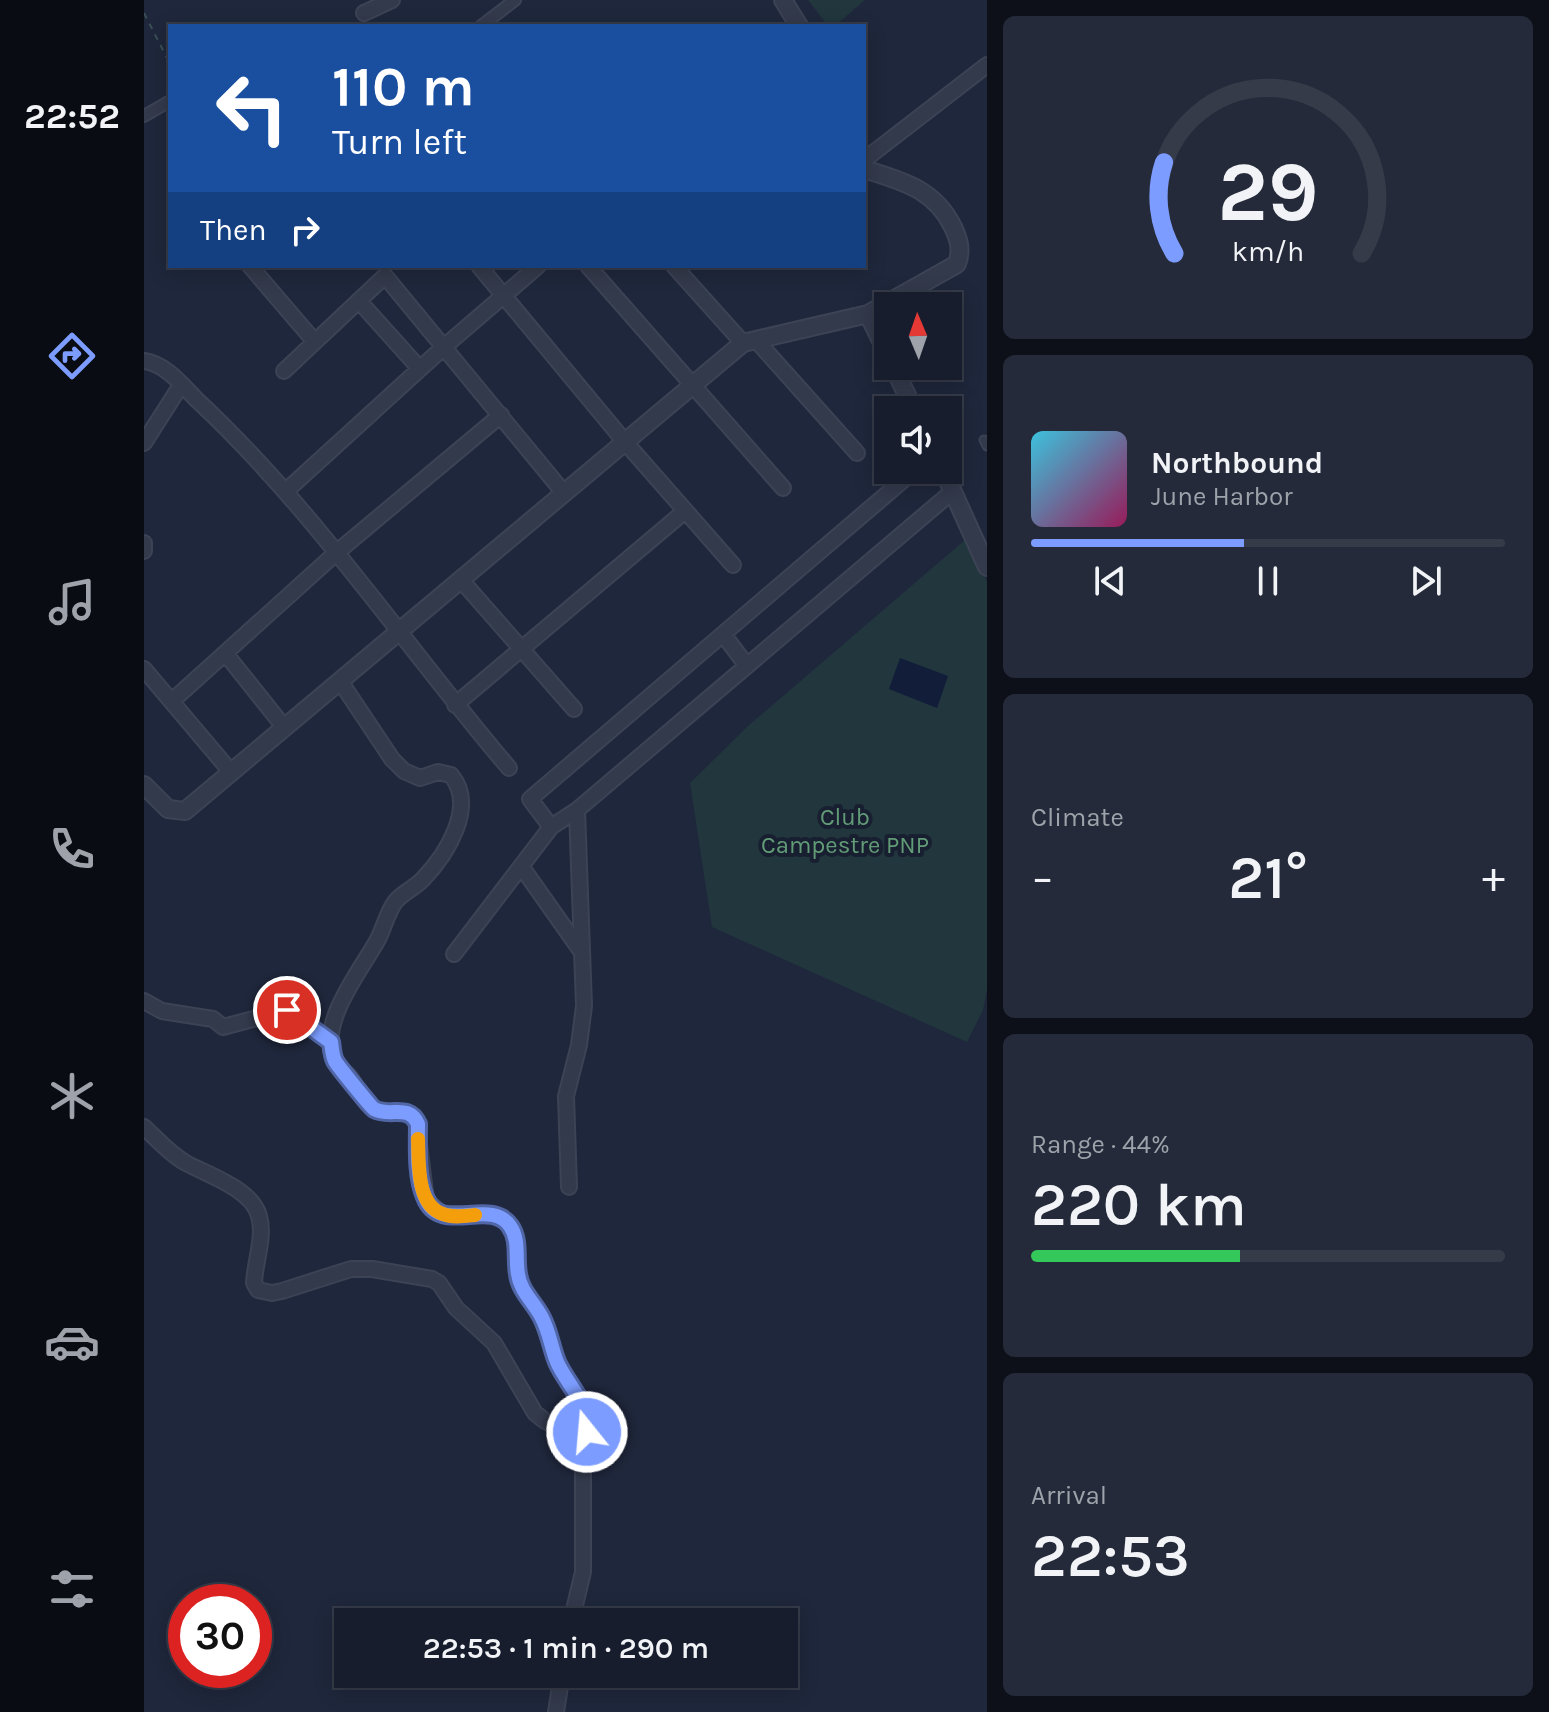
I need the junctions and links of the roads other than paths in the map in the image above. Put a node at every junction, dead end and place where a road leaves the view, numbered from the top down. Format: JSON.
{"nodes":[{"id":1,"x":392,"y":0,"type":"edge"},
{"id":2,"x":515,"y":0,"type":"edge"},
{"id":3,"x":783,"y":0,"type":"edge"},
{"id":4,"x":364,"y":13,"type":"dead end"},
{"id":5,"x":484,"y":24,"type":"edge"},
{"id":6,"x":798,"y":24,"type":"edge"},
{"id":7,"x":987,"y":65,"type":"edge"},
{"id":8,"x":168,"y":102,"type":"edge"},
{"id":9,"x":144,"y":116,"type":"edge"},
{"id":10,"x":866,"y":158,"type":"edge"},
{"id":11,"x":866,"y":170,"type":"edge"},
{"id":12,"x":252,"y":268,"type":"edge"},
{"id":13,"x":481,"y":268,"type":"edge"},
{"id":14,"x":536,"y":268,"type":"edge"},
{"id":15,"x":590,"y":268,"type":"edge"},
{"id":16,"x":676,"y":268,"type":"edge"},
{"id":17,"x":503,"y":294,"type":"junction"},
{"id":18,"x":359,"y":301,"type":"junction"},
{"id":19,"x":868,"y":314,"type":"junction"},
{"id":20,"x":874,"y":326,"type":"edge"},
{"id":21,"x":315,"y":342,"type":"junction"},
{"id":22,"x":749,"y":342,"type":"junction"},
{"id":23,"x":445,"y":346,"type":"junction"},
{"id":24,"x":144,"y":361,"type":"edge"},
{"id":25,"x":420,"y":369,"type":"junction"},
{"id":26,"x":284,"y":371,"type":"dead end"},
{"id":27,"x":181,"y":385,"type":"junction"},
{"id":28,"x":692,"y":386,"type":"junction"},
{"id":29,"x":501,"y":415,"type":"junction"},
{"id":30,"x":625,"y":442,"type":"junction"},
{"id":31,"x":144,"y":443,"type":"edge"},
{"id":32,"x":857,"y":453,"type":"dead end"},
{"id":33,"x":899,"y":484,"type":"edge"},
{"id":34,"x":950,"y":484,"type":"edge"},
{"id":35,"x":783,"y":488,"type":"dead end"},
{"id":36,"x":286,"y":491,"type":"junction"},
{"id":37,"x":953,"y":491,"type":"junction"},
{"id":38,"x":564,"y":493,"type":"junction"},
{"id":39,"x":685,"y":511,"type":"junction"},
{"id":40,"x":144,"y":543,"type":"edge"},
{"id":41,"x":144,"y":551,"type":"edge"},
{"id":42,"x":336,"y":553,"type":"junction"},
{"id":43,"x":733,"y":565,"type":"dead end"},
{"id":44,"x":987,"y":567,"type":"edge"},
{"id":45,"x":461,"y":580,"type":"junction"},
{"id":46,"x":399,"y":631,"type":"junction"},
{"id":47,"x":723,"y":634,"type":"junction"},
{"id":48,"x":521,"y":649,"type":"junction"},
{"id":49,"x":225,"y":653,"type":"junction"},
{"id":50,"x":747,"y":666,"type":"junction"},
{"id":51,"x":144,"y":669,"type":"edge"},
{"id":52,"x":340,"y":681,"type":"junction"},
{"id":53,"x":172,"y":701,"type":"junction"},
{"id":54,"x":455,"y":705,"type":"junction"},
{"id":55,"x":574,"y":709,"type":"dead end"},
{"id":56,"x":284,"y":727,"type":"junction"},
{"id":57,"x":509,"y":768,"type":"dead end"},
{"id":58,"x":231,"y":772,"type":"junction"},
{"id":59,"x":144,"y":785,"type":"edge"},
{"id":60,"x":577,"y":810,"type":"junction"},
{"id":61,"x":551,"y":827,"type":"junction"},
{"id":62,"x":521,"y":866,"type":"junction"},
{"id":63,"x":582,"y":952,"type":"junction"},
{"id":64,"x":454,"y":954,"type":"dead end"},
{"id":65,"x":144,"y":1001,"type":"edge"},
{"id":66,"x":331,"y":1042,"type":"junction"},
{"id":67,"x":144,"y":1127,"type":"edge"},
{"id":68,"x":569,"y":1187,"type":"dead end"},
{"id":69,"x":585,"y":1441,"type":"junction"},
{"id":70,"x":574,"y":1608,"type":"edge"},
{"id":71,"x":560,"y":1688,"type":"edge"},
{"id":72,"x":556,"y":1712,"type":"edge"}],
"edges":[{"from":1,"to":4,"type":"street"},
{"from":2,"to":5,"type":"street"},
{"from":3,"to":6,"type":"street"},
{"from":7,"to":10,"type":"street"},
{"from":8,"to":9,"type":"street"},
{"from":11,"to":19,"type":"street"},
{"from":12,"to":21,"type":"street"},
{"from":13,"to":17,"type":"street"},
{"from":14,"to":17,"type":"street"},
{"from":15,"to":28,"type":"street"},
{"from":16,"to":22,"type":"street"},
{"from":17,"to":23,"type":"street"},
{"from":17,"to":30,"type":"street"},
{"from":18,"to":21,"type":"street"},
{"from":18,"to":23,"type":"street"},
{"from":18,"to":25,"type":"street"},
{"from":19,"to":20,"type":"street"},
{"from":19,"to":22,"type":"street"},
{"from":21,"to":26,"type":"street"},
{"from":22,"to":28,"type":"street"},
{"from":22,"to":32,"type":"street"},
{"from":23,"to":25,"type":"street"},
{"from":23,"to":29,"type":"street"},
{"from":24,"to":27,"type":"street"},
{"from":25,"to":36,"type":"street"},
{"from":27,"to":31,"type":"street"},
{"from":27,"to":36,"type":"street"},
{"from":28,"to":30,"type":"street"},
{"from":28,"to":35,"type":"street"},
{"from":29,"to":38,"type":"street"},
{"from":29,"to":42,"type":"street"},
{"from":30,"to":38,"type":"street"},
{"from":30,"to":39,"type":"street"},
{"from":33,"to":47,"type":"street"},
{"from":34,"to":37,"type":"street"},
{"from":36,"to":42,"type":"street"},
{"from":37,"to":44,"type":"street"},
{"from":37,"to":50,"type":"street"},
{"from":38,"to":45,"type":"street"},
{"from":39,"to":43,"type":"street"},
{"from":39,"to":48,"type":"street"},
{"from":40,"to":41,"type":"street"},
{"from":42,"to":46,"type":"street"},
{"from":42,"to":49,"type":"street"},
{"from":45,"to":46,"type":"street"},
{"from":45,"to":48,"type":"street"},
{"from":46,"to":52,"type":"street"},
{"from":46,"to":54,"type":"street"},
{"from":47,"to":50,"type":"street"},
{"from":47,"to":61,"type":"street"},
{"from":48,"to":54,"type":"street"},
{"from":48,"to":55,"type":"street"},
{"from":49,"to":53,"type":"street"},
{"from":49,"to":56,"type":"street"},
{"from":50,"to":60,"type":"street"},
{"from":51,"to":53,"type":"street"},
{"from":52,"to":56,"type":"street"},
{"from":52,"to":66,"type":"street"},
{"from":53,"to":58,"type":"street"},
{"from":54,"to":57,"type":"street"},
{"from":56,"to":58,"type":"street"},
{"from":58,"to":59,"type":"street"},
{"from":60,"to":61,"type":"street"},
{"from":60,"to":63,"type":"street"},
{"from":61,"to":62,"type":"street"},
{"from":62,"to":63,"type":"street"},
{"from":62,"to":64,"type":"street"},
{"from":63,"to":68,"type":"street"},
{"from":65,"to":66,"type":"street"},
{"from":66,"to":69,"type":"street"},
{"from":67,"to":69,"type":"street"},
{"from":69,"to":70,"type":"street"},
{"from":71,"to":72,"type":"street"}]}
